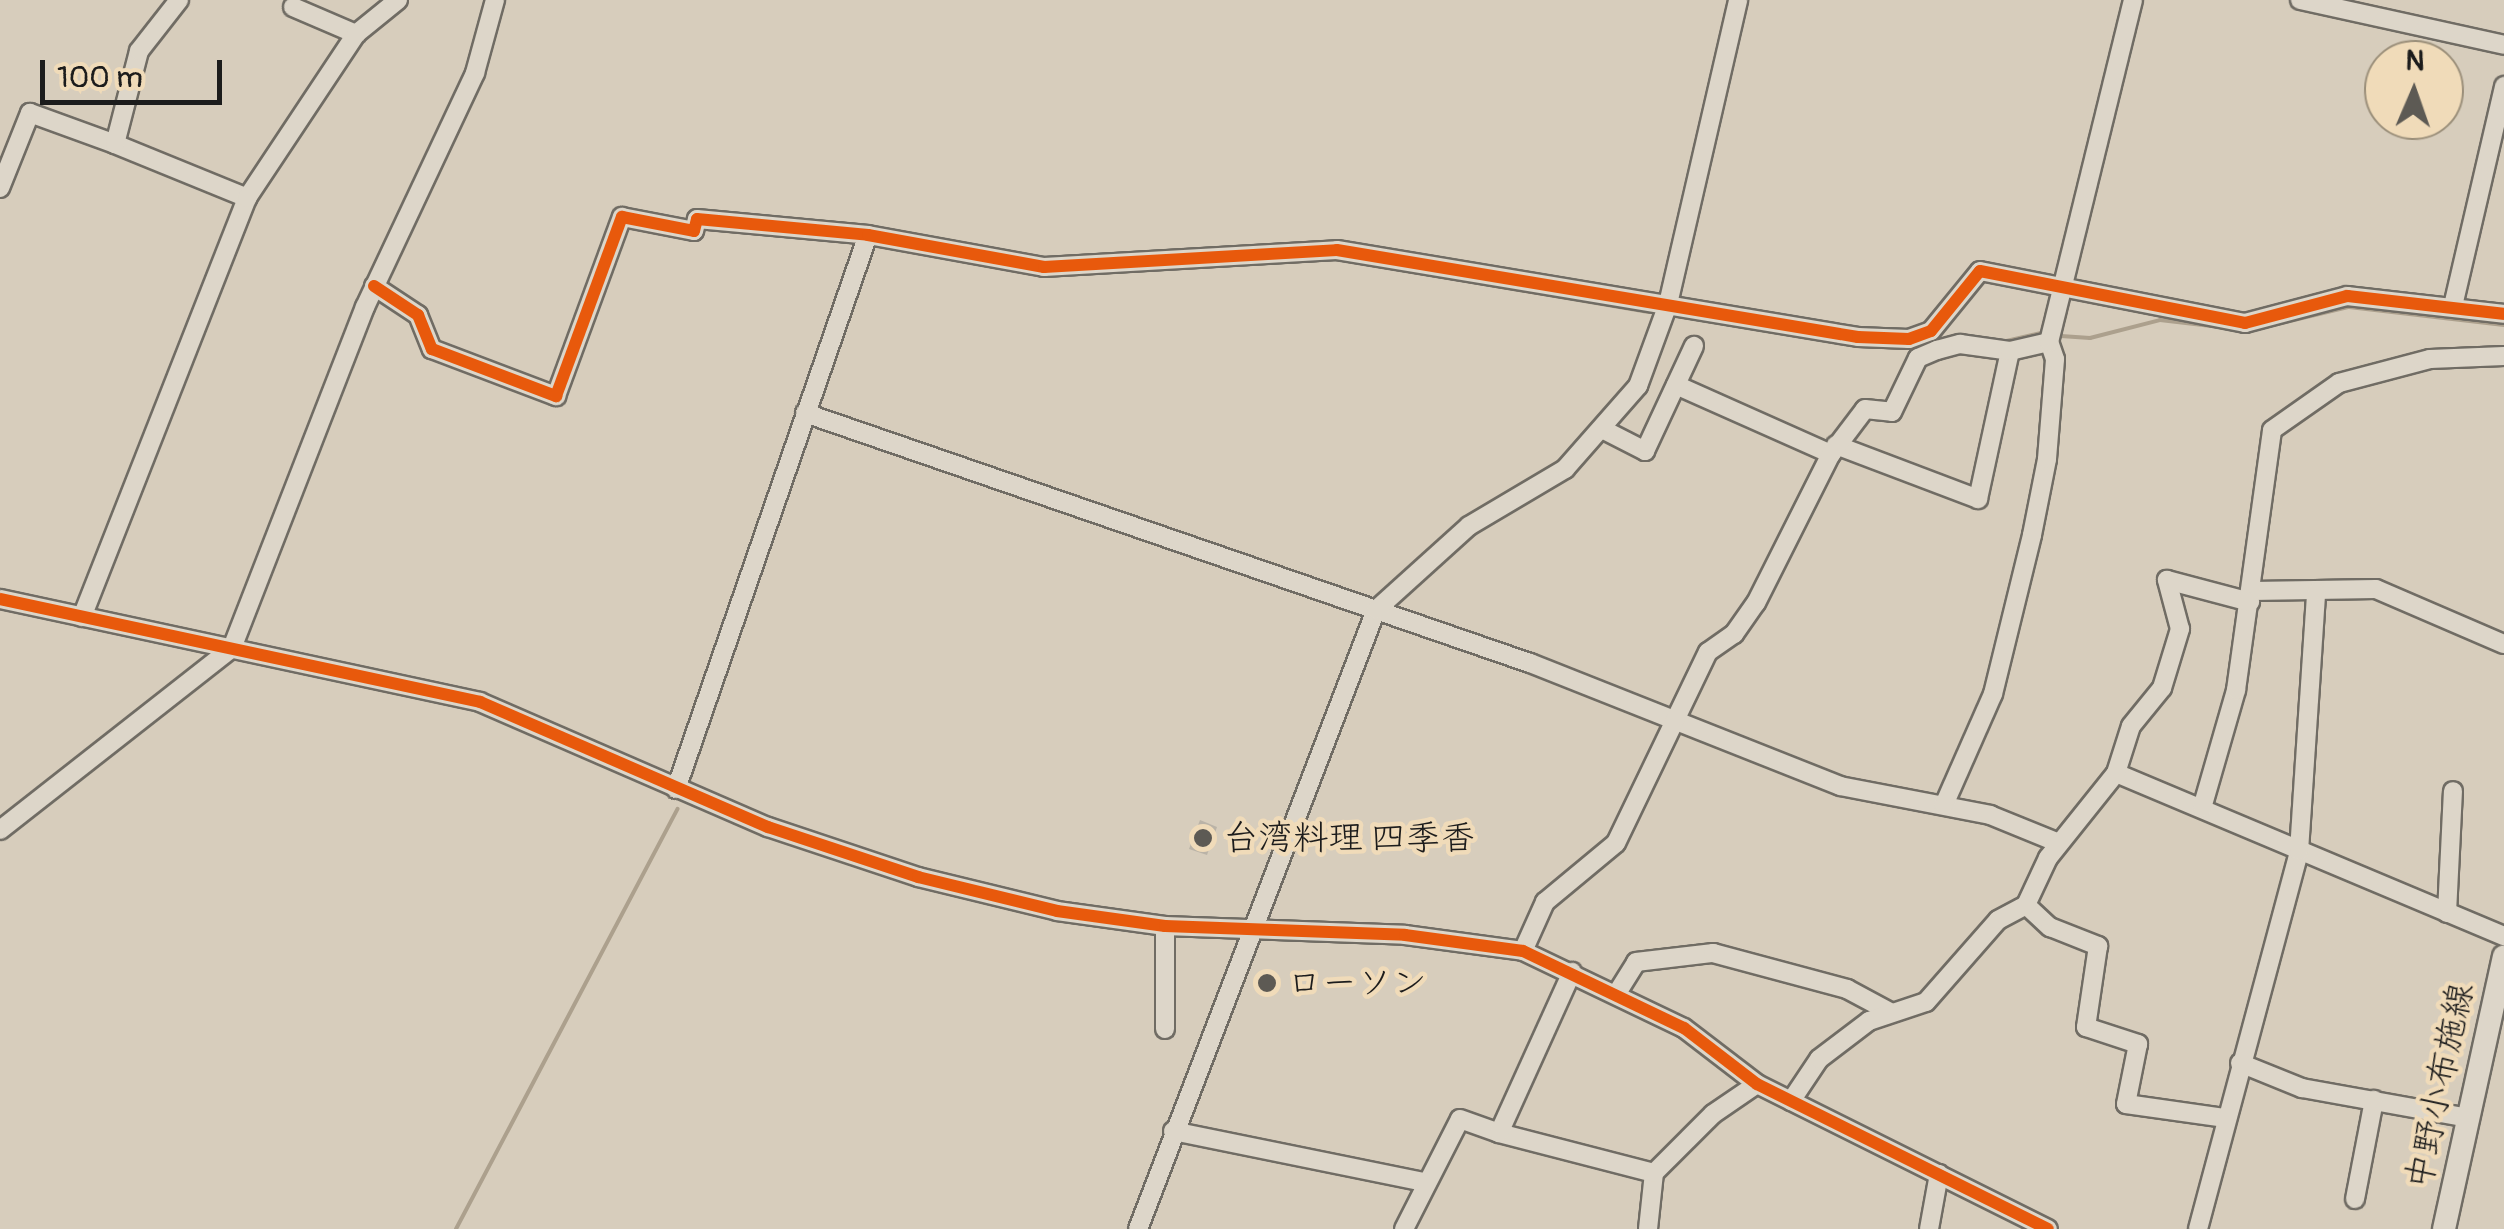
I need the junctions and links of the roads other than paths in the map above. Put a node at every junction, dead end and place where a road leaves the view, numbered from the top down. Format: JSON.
{"nodes":[{"id":1,"x":179,"y":0,"type":"edge"},
{"id":2,"x":398,"y":0,"type":"edge"},
{"id":3,"x":495,"y":0,"type":"edge"},
{"id":4,"x":1738,"y":0,"type":"edge"},
{"id":5,"x":2133,"y":0,"type":"edge"},
{"id":6,"x":2300,"y":0,"type":"edge"},
{"id":7,"x":293,"y":7,"type":"dead end"},
{"id":8,"x":356,"y":34,"type":"junction"},
{"id":9,"x":2504,"y":45,"type":"edge"},
{"id":10,"x":2504,"y":86,"type":"edge"},
{"id":11,"x":115,"y":144,"type":"junction"},
{"id":12,"x":0,"y":188,"type":"edge"},
{"id":13,"x":246,"y":198,"type":"junction"},
{"id":14,"x":868,"y":235,"type":"junction"},
{"id":15,"x":374,"y":286,"type":"junction"},
{"id":16,"x":2063,"y":290,"type":"junction"},
{"id":17,"x":1668,"y":304,"type":"junction"},
{"id":18,"x":2453,"y":306,"type":"junction"},
{"id":19,"x":2504,"y":314,"type":"edge"},
{"id":20,"x":2050,"y":342,"type":"junction"},
{"id":21,"x":1694,"y":346,"type":"dead end"},
{"id":22,"x":2010,"y":351,"type":"junction"},
{"id":23,"x":2504,"y":356,"type":"edge"},
{"id":24,"x":1676,"y":384,"type":"junction"},
{"id":25,"x":806,"y":413,"type":"junction"},
{"id":26,"x":1606,"y":431,"type":"junction"},
{"id":27,"x":1834,"y":450,"type":"junction"},
{"id":28,"x":2316,"y":593,"type":"junction"},
{"id":29,"x":2251,"y":596,"type":"junction"},
{"id":30,"x":0,"y":600,"type":"edge"},
{"id":31,"x":1376,"y":610,"type":"junction"},
{"id":32,"x":82,"y":617,"type":"junction"},
{"id":33,"x":2504,"y":644,"type":"edge"},
{"id":34,"x":232,"y":648,"type":"junction"},
{"id":35,"x":1676,"y":721,"type":"junction"},
{"id":36,"x":2116,"y":773,"type":"junction"},
{"id":37,"x":676,"y":789,"type":"junction"},
{"id":38,"x":2453,"y":791,"type":"dead end"},
{"id":39,"x":1944,"y":805,"type":"junction"},
{"id":40,"x":2202,"y":808,"type":"junction"},
{"id":41,"x":0,"y":830,"type":"edge"},
{"id":42,"x":2059,"y":842,"type":"junction"},
{"id":43,"x":2299,"y":851,"type":"junction"},
{"id":44,"x":2026,"y":904,"type":"junction"},
{"id":45,"x":2447,"y":913,"type":"junction"},
{"id":46,"x":1165,"y":926,"type":"junction"},
{"id":47,"x":1251,"y":927,"type":"junction"},
{"id":48,"x":2504,"y":936,"type":"edge"},
{"id":49,"x":1524,"y":951,"type":"junction"},
{"id":50,"x":2504,"y":957,"type":"edge"},
{"id":51,"x":1572,"y":972,"type":"junction"},
{"id":52,"x":1617,"y":993,"type":"junction"},
{"id":53,"x":1890,"y":1012,"type":"junction"},
{"id":54,"x":1165,"y":1029,"type":"dead end"},
{"id":55,"x":2240,"y":1063,"type":"junction"},
{"id":56,"x":1758,"y":1084,"type":"junction"},
{"id":57,"x":2374,"y":1100,"type":"junction"},
{"id":58,"x":1791,"y":1101,"type":"junction"},
{"id":59,"x":2224,"y":1118,"type":"junction"},
{"id":60,"x":2469,"y":1118,"type":"junction"},
{"id":61,"x":1173,"y":1131,"type":"junction"},
{"id":62,"x":1499,"y":1132,"type":"junction"},
{"id":63,"x":1654,"y":1174,"type":"junction"},
{"id":64,"x":1939,"y":1174,"type":"junction"},
{"id":65,"x":1424,"y":1182,"type":"junction"},
{"id":66,"x":2355,"y":1199,"type":"dead end"},
{"id":67,"x":1138,"y":1229,"type":"edge"},
{"id":68,"x":1404,"y":1229,"type":"edge"},
{"id":69,"x":1648,"y":1229,"type":"edge"},
{"id":70,"x":1928,"y":1229,"type":"edge"},
{"id":71,"x":2048,"y":1229,"type":"edge"},
{"id":72,"x":2198,"y":1229,"type":"edge"},
{"id":73,"x":2444,"y":1229,"type":"edge"}],
"edges":[{"from":1,"to":11,"type":"street"},
{"from":2,"to":8,"type":"street"},
{"from":3,"to":15,"type":"street"},
{"from":4,"to":17,"type":"street"},
{"from":5,"to":16,"type":"street"},
{"from":6,"to":9,"type":"street"},
{"from":7,"to":8,"type":"street"},
{"from":8,"to":13,"type":"street"},
{"from":10,"to":18,"type":"street"},
{"from":11,"to":12,"type":"street"},
{"from":11,"to":13,"type":"street"},
{"from":13,"to":32,"type":"street"},
{"from":14,"to":15,"type":"street"},
{"from":14,"to":17,"type":"street"},
{"from":14,"to":25,"type":"street"},
{"from":15,"to":34,"type":"street"},
{"from":16,"to":17,"type":"street"},
{"from":16,"to":18,"type":"street"},
{"from":16,"to":20,"type":"street"},
{"from":17,"to":26,"type":"street"},
{"from":18,"to":19,"type":"street"},
{"from":20,"to":22,"type":"street"},
{"from":20,"to":39,"type":"street"},
{"from":21,"to":24,"type":"street"},
{"from":22,"to":27,"type":"street"},
{"from":22,"to":27,"type":"street"},
{"from":23,"to":29,"type":"street"},
{"from":24,"to":26,"type":"street"},
{"from":24,"to":27,"type":"street"},
{"from":25,"to":31,"type":"street"},
{"from":25,"to":37,"type":"street"},
{"from":26,"to":31,"type":"street"},
{"from":27,"to":35,"type":"street"},
{"from":28,"to":29,"type":"street"},
{"from":28,"to":33,"type":"street"},
{"from":28,"to":43,"type":"street"},
{"from":29,"to":36,"type":"street"},
{"from":29,"to":40,"type":"street"},
{"from":30,"to":32,"type":"street"},
{"from":31,"to":35,"type":"street"},
{"from":31,"to":47,"type":"street"},
{"from":32,"to":34,"type":"street"},
{"from":34,"to":37,"type":"street"},
{"from":34,"to":41,"type":"street"},
{"from":35,"to":39,"type":"street"},
{"from":35,"to":49,"type":"street"},
{"from":36,"to":40,"type":"street"},
{"from":36,"to":42,"type":"street"},
{"from":37,"to":46,"type":"street"},
{"from":38,"to":45,"type":"street"},
{"from":39,"to":42,"type":"street"},
{"from":40,"to":43,"type":"street"},
{"from":42,"to":44,"type":"street"},
{"from":43,"to":45,"type":"street"},
{"from":43,"to":55,"type":"street"},
{"from":44,"to":53,"type":"street"},
{"from":44,"to":59,"type":"street"},
{"from":45,"to":48,"type":"street"},
{"from":46,"to":47,"type":"street"},
{"from":46,"to":54,"type":"street"},
{"from":47,"to":49,"type":"street"},
{"from":47,"to":61,"type":"street"},
{"from":49,"to":51,"type":"street"},
{"from":50,"to":60,"type":"main road","name":"中野小布施線"},
{"from":51,"to":52,"type":"street"},
{"from":51,"to":62,"type":"street"},
{"from":52,"to":53,"type":"street"},
{"from":52,"to":56,"type":"street"},
{"from":53,"to":58,"type":"street"},
{"from":55,"to":57,"type":"street"},
{"from":55,"to":59,"type":"street"},
{"from":56,"to":58,"type":"street"},
{"from":56,"to":63,"type":"street"},
{"from":57,"to":60,"type":"street"},
{"from":57,"to":66,"type":"street"},
{"from":58,"to":64,"type":"street"},
{"from":59,"to":72,"type":"street"},
{"from":60,"to":73,"type":"main road","name":"中野小布施線"},
{"from":61,"to":65,"type":"street"},
{"from":61,"to":67,"type":"street"},
{"from":62,"to":63,"type":"street"},
{"from":62,"to":65,"type":"street"},
{"from":63,"to":69,"type":"street"},
{"from":64,"to":70,"type":"street"},
{"from":64,"to":71,"type":"street"},
{"from":65,"to":68,"type":"street"}]}
